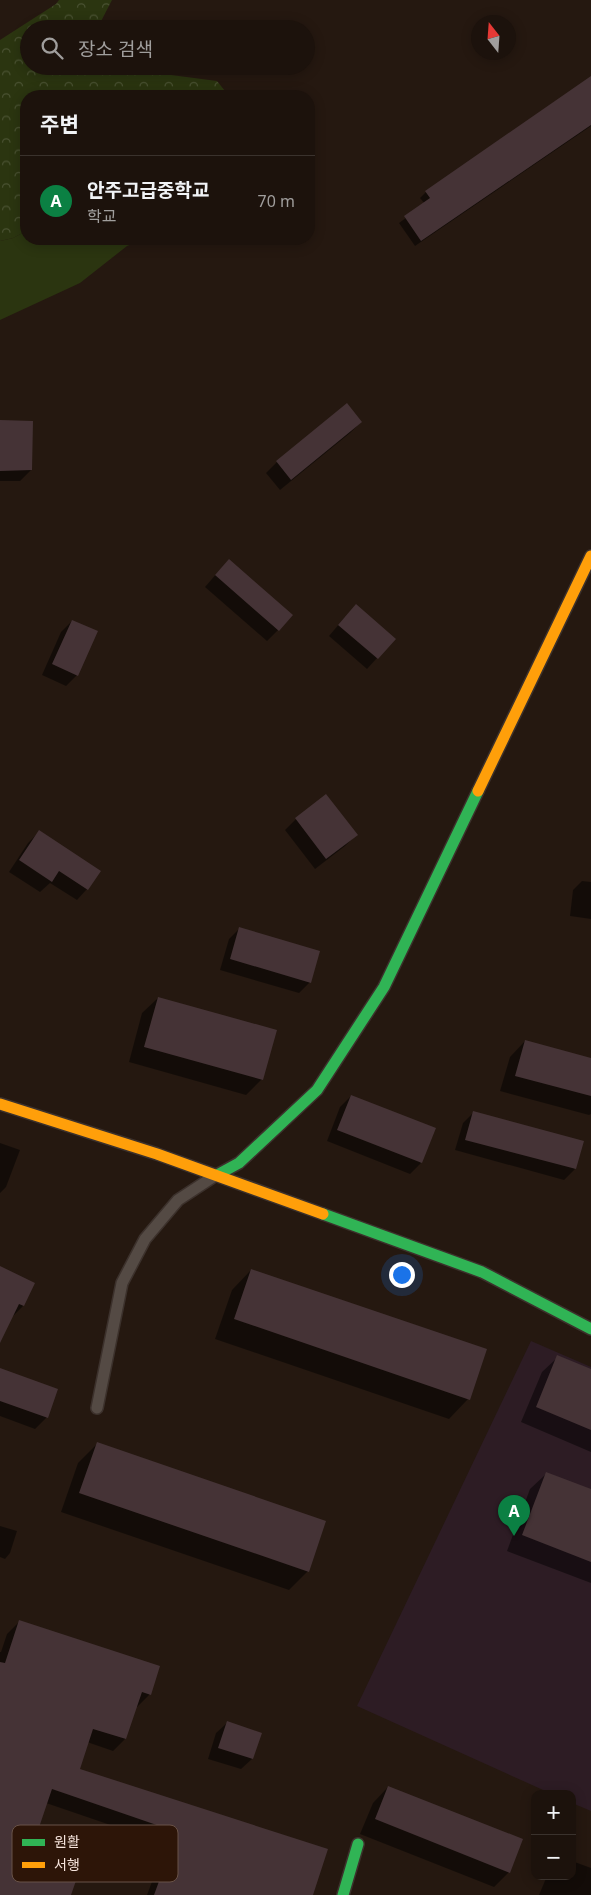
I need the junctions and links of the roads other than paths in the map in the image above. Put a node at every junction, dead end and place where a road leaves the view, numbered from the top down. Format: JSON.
{"nodes":[{"id":1,"x":591,"y":556,"type":"edge"},
{"id":2,"x":0,"y":1104,"type":"edge"},
{"id":3,"x":217,"y":1175,"type":"junction"},
{"id":4,"x":591,"y":1329,"type":"edge"},
{"id":5,"x":97,"y":1408,"type":"dead end"},
{"id":6,"x":358,"y":1844,"type":"dead end"},
{"id":7,"x":343,"y":1895,"type":"edge"}],
"edges":[{"from":1,"to":3,"type":"street"},
{"from":2,"to":3,"type":"street"},
{"from":3,"to":4,"type":"street"},
{"from":3,"to":5,"type":"lane"},
{"from":6,"to":7,"type":"street"}]}
